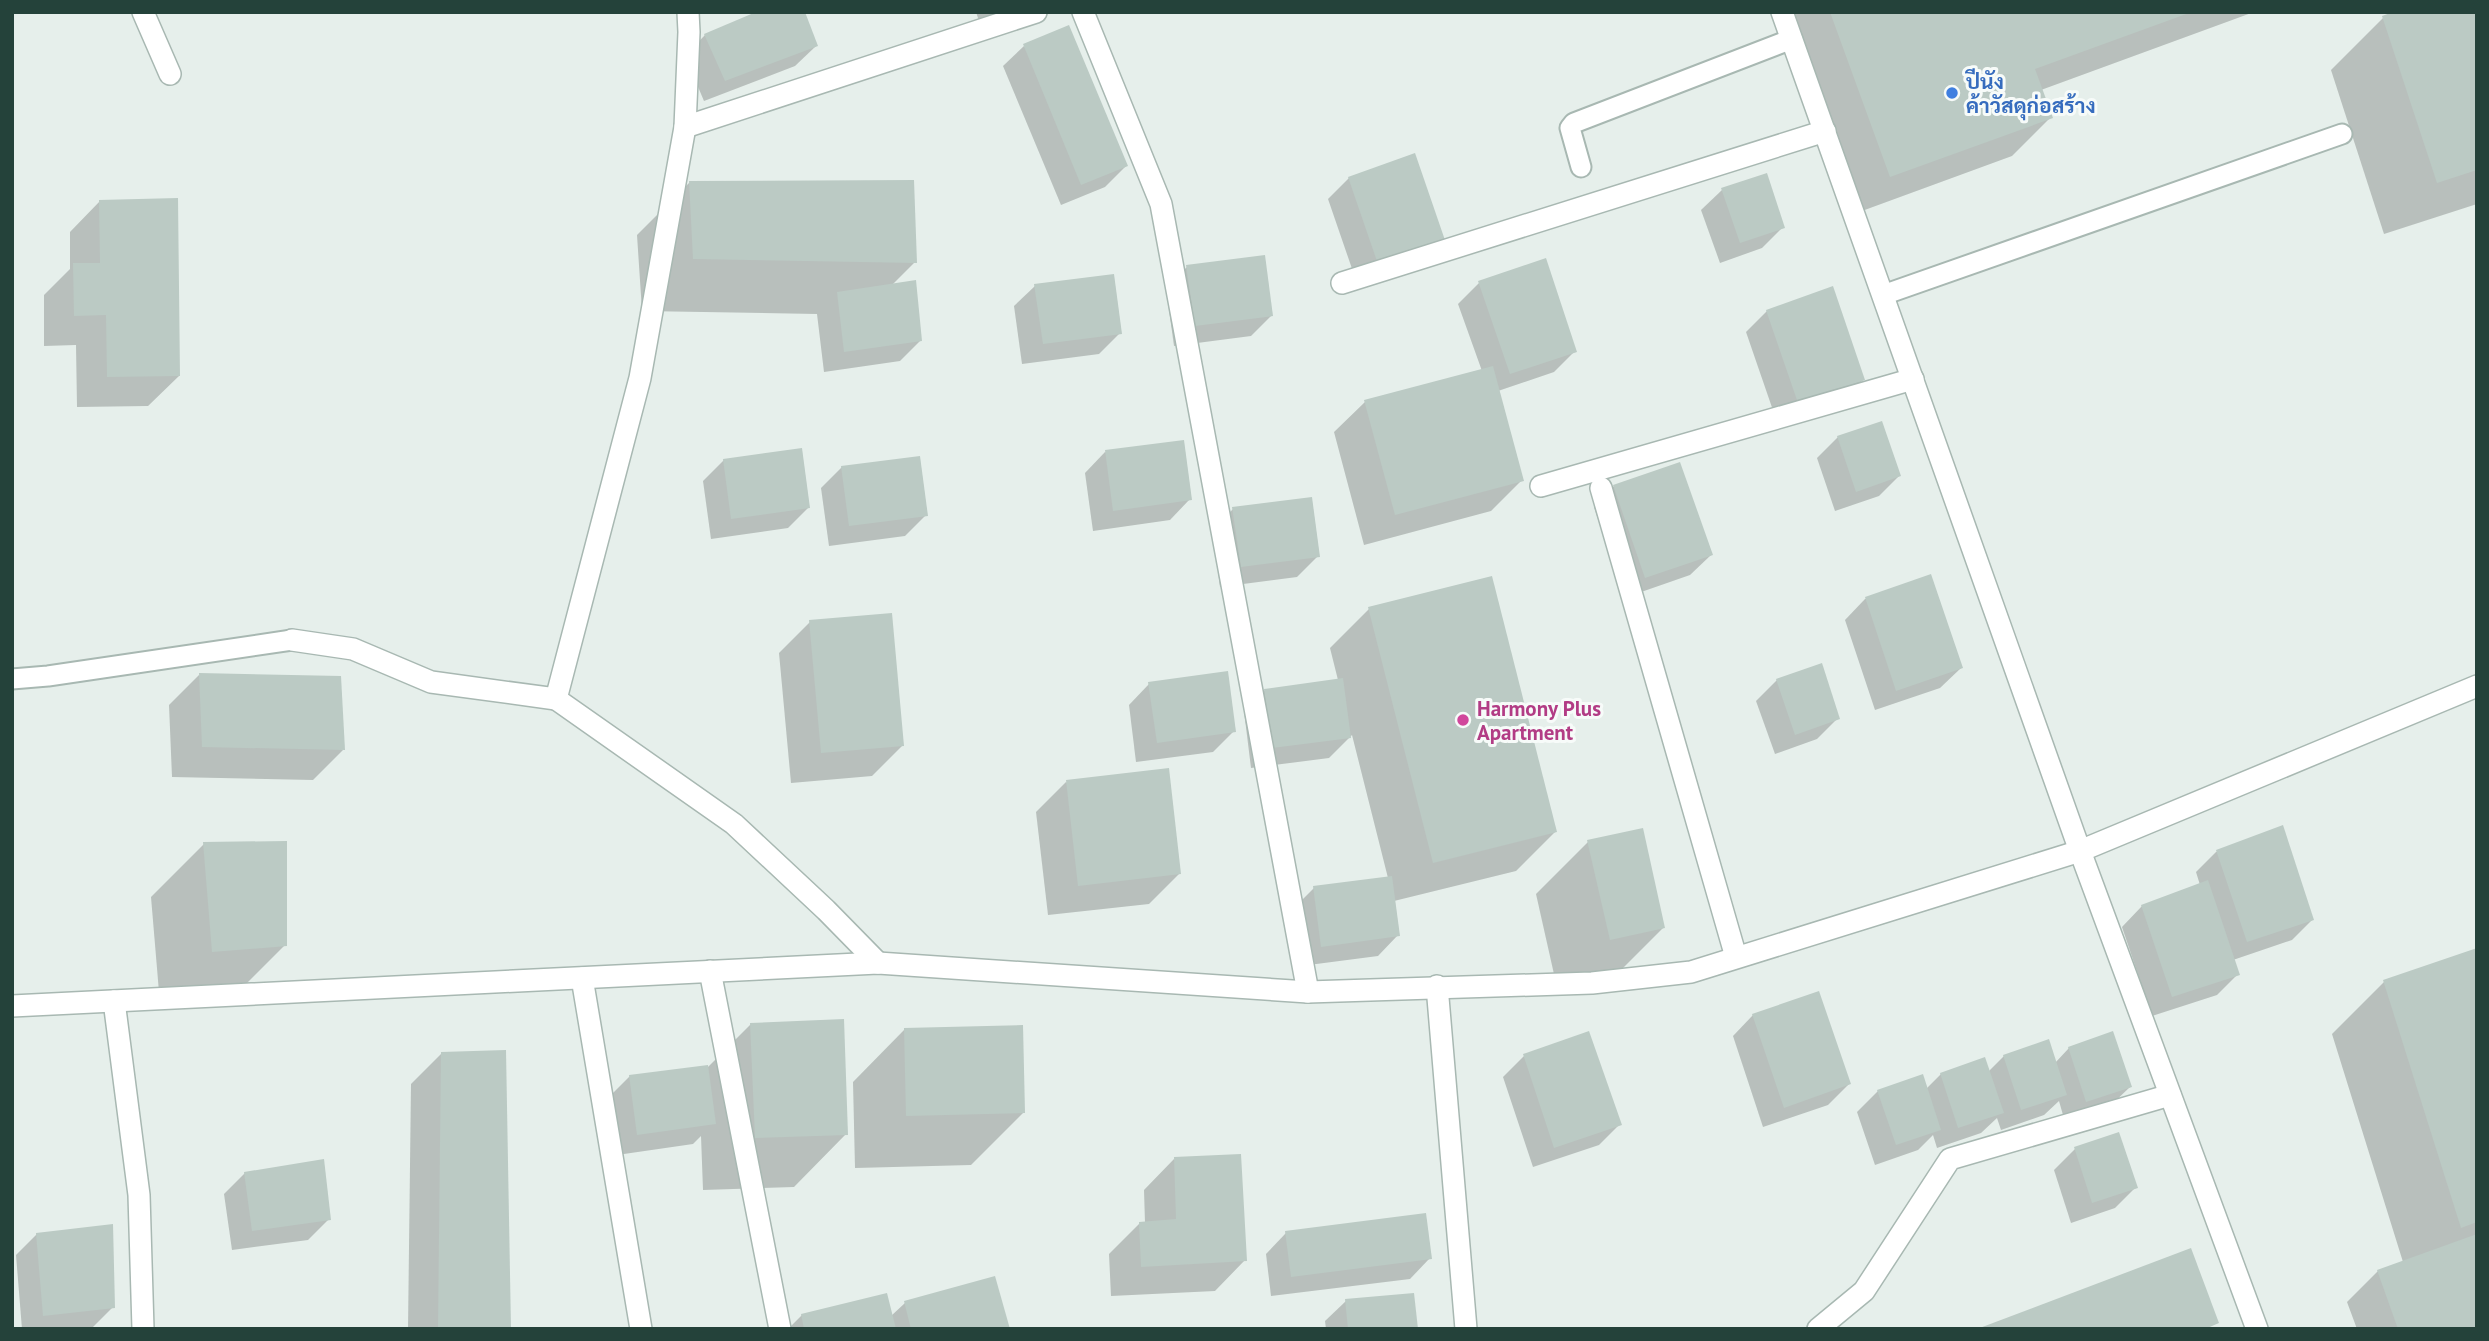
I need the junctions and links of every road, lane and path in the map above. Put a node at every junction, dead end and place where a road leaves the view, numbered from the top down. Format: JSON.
{"nodes":[{"id":1,"x":143,"y":12,"type":"edge"},
{"id":2,"x":688,"y":12,"type":"edge"},
{"id":3,"x":1035,"y":12,"type":"edge"},
{"id":4,"x":1083,"y":12,"type":"edge"},
{"id":5,"x":1782,"y":12,"type":"edge"},
{"id":6,"x":1792,"y":39,"type":"junction"},
{"id":7,"x":170,"y":74,"type":"dead end"},
{"id":8,"x":684,"y":127,"type":"junction"},
{"id":9,"x":1825,"y":131,"type":"junction"},
{"id":10,"x":2342,"y":134,"type":"dead end"},
{"id":11,"x":1581,"y":167,"type":"dead end"},
{"id":12,"x":1342,"y":284,"type":"dead end"},
{"id":13,"x":1883,"y":295,"type":"junction"},
{"id":14,"x":1913,"y":379,"type":"junction"},
{"id":15,"x":1541,"y":486,"type":"dead end"},
{"id":16,"x":1601,"y":488,"type":"dead end"},
{"id":17,"x":292,"y":640,"type":"joint"},
{"id":18,"x":12,"y":679,"type":"edge"},
{"id":19,"x":2477,"y":686,"type":"edge"},
{"id":20,"x":556,"y":699,"type":"junction"},
{"id":21,"x":2080,"y":851,"type":"junction"},
{"id":22,"x":1736,"y":957,"type":"junction"},
{"id":23,"x":878,"y":963,"type":"junction"},
{"id":24,"x":710,"y":971,"type":"junction"},
{"id":25,"x":582,"y":978,"type":"junction"},
{"id":26,"x":1437,"y":986,"type":"junction"},
{"id":27,"x":1308,"y":992,"type":"junction"},
{"id":28,"x":114,"y":1001,"type":"junction"},
{"id":29,"x":12,"y":1006,"type":"edge"},
{"id":30,"x":2170,"y":1095,"type":"junction"},
{"id":31,"x":2254,"y":1328,"type":"edge"},
{"id":32,"x":143,"y":1329,"type":"edge"},
{"id":33,"x":641,"y":1329,"type":"edge"},
{"id":34,"x":780,"y":1329,"type":"edge"},
{"id":35,"x":1466,"y":1329,"type":"edge"},
{"id":36,"x":1818,"y":1329,"type":"edge"}],
"edges":[{"from":1,"to":7,"type":"street"},
{"from":2,"to":8,"type":"street"},
{"from":3,"to":8,"type":"street"},
{"from":4,"to":27,"type":"street"},
{"from":5,"to":6,"type":"street"},
{"from":6,"to":9,"type":"street"},
{"from":6,"to":11,"type":"lane"},
{"from":8,"to":20,"type":"street"},
{"from":9,"to":12,"type":"street"},
{"from":9,"to":13,"type":"street"},
{"from":10,"to":13,"type":"lane"},
{"from":13,"to":14,"type":"street"},
{"from":14,"to":15,"type":"street"},
{"from":14,"to":21,"type":"street"},
{"from":16,"to":22,"type":"street"},
{"from":17,"to":18,"type":"lane"},
{"from":17,"to":20,"type":"street"},
{"from":19,"to":21,"type":"street"},
{"from":20,"to":23,"type":"street"},
{"from":21,"to":22,"type":"street"},
{"from":21,"to":30,"type":"street"},
{"from":22,"to":26,"type":"street"},
{"from":23,"to":24,"type":"street"},
{"from":23,"to":27,"type":"street"},
{"from":24,"to":25,"type":"street"},
{"from":24,"to":34,"type":"street"},
{"from":25,"to":28,"type":"street"},
{"from":25,"to":33,"type":"street"},
{"from":26,"to":27,"type":"street"},
{"from":26,"to":35,"type":"street"},
{"from":28,"to":29,"type":"street"},
{"from":28,"to":32,"type":"street"},
{"from":30,"to":31,"type":"street"},
{"from":30,"to":36,"type":"street"}]}
